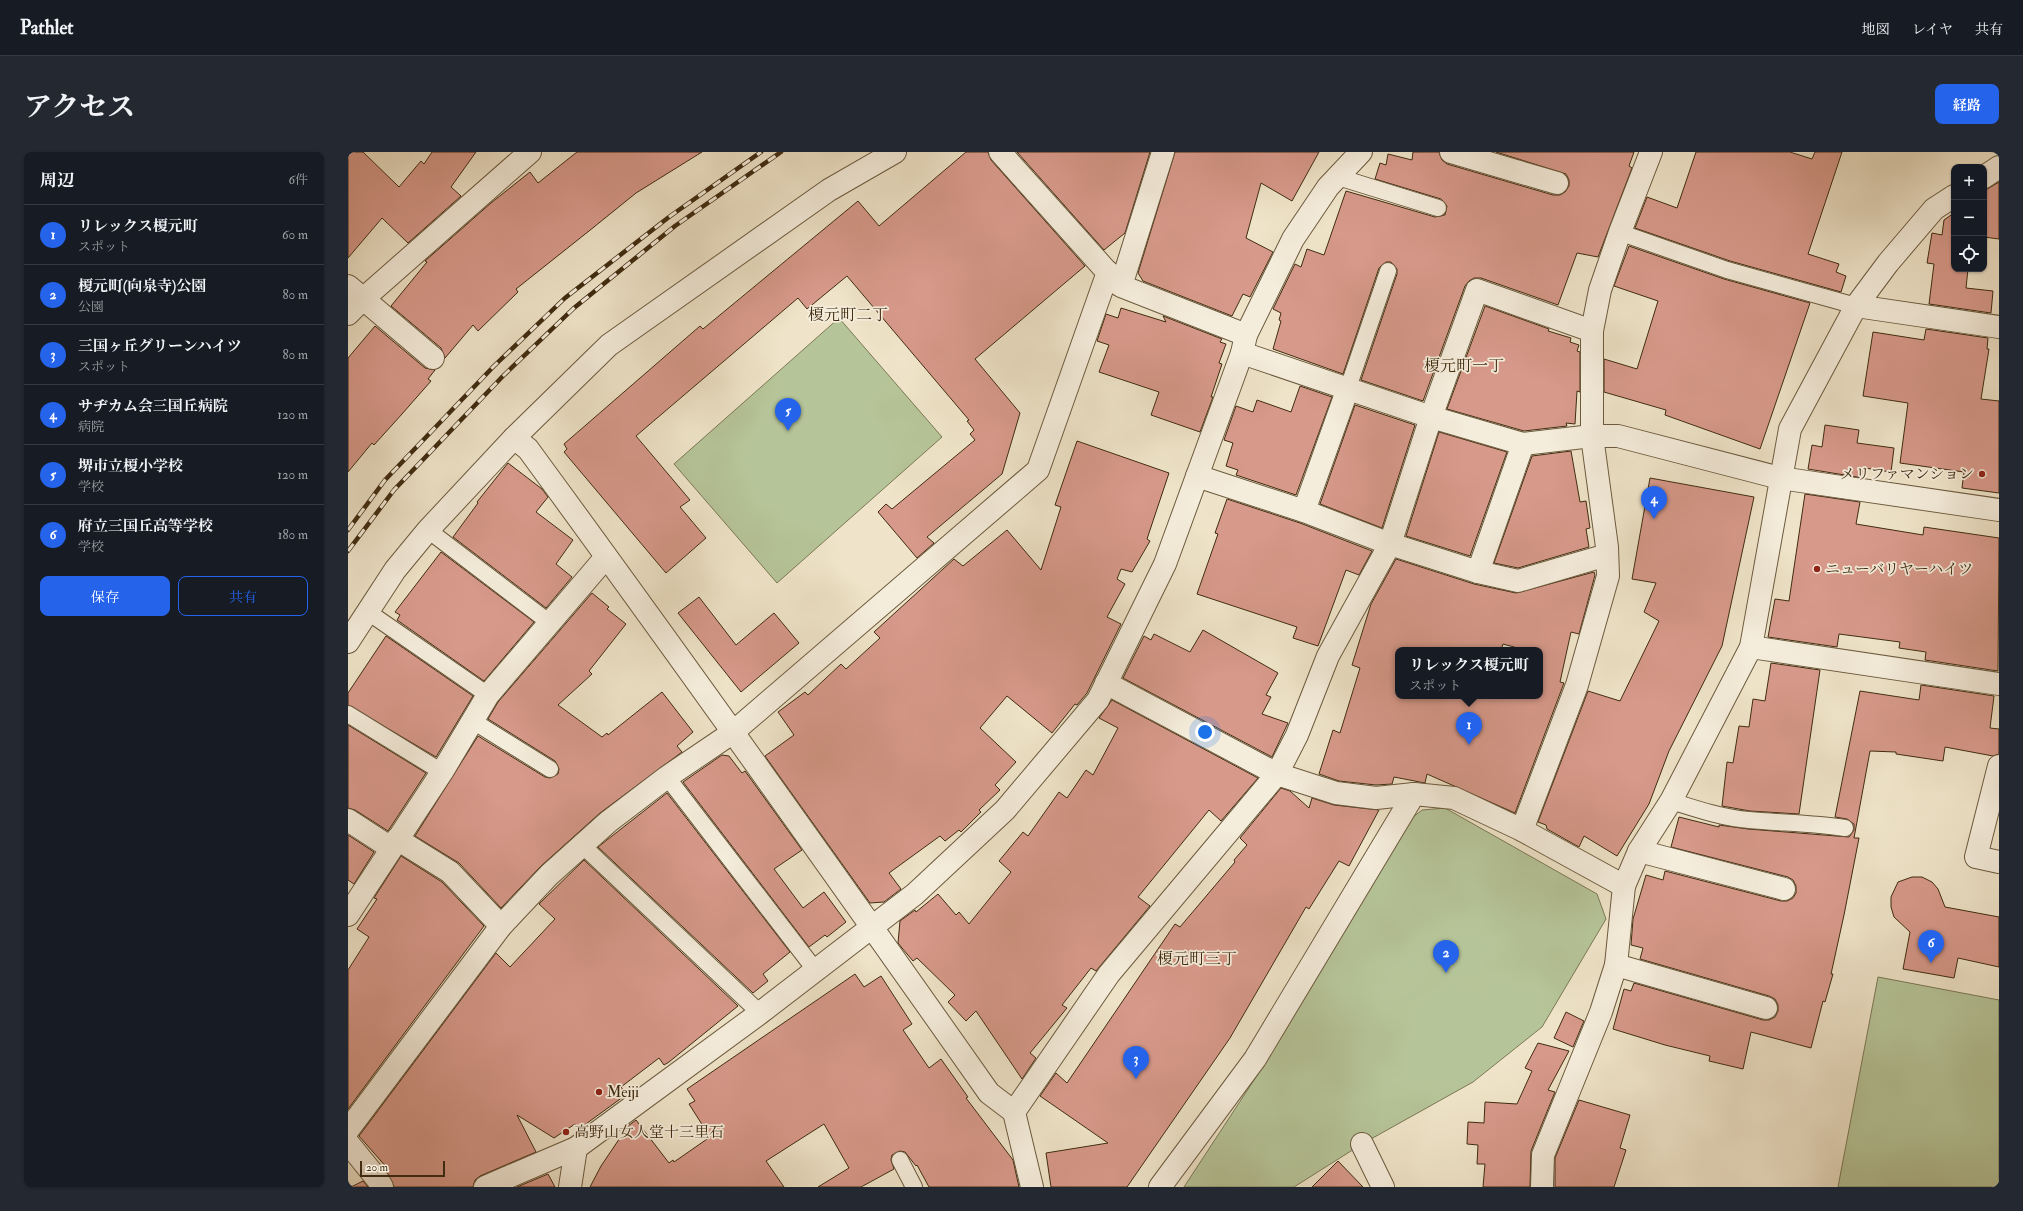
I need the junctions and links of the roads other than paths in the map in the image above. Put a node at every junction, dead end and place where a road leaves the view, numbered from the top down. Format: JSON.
{"nodes":[{"id":1,"x":530,"y":152,"type":"edge"},
{"id":2,"x":895,"y":152,"type":"edge"},
{"id":3,"x":1000,"y":152,"type":"edge"},
{"id":4,"x":1163,"y":152,"type":"edge"},
{"id":5,"x":1360,"y":152,"type":"edge"},
{"id":6,"x":1451,"y":152,"type":"edge"},
{"id":7,"x":1651,"y":152,"type":"edge"},
{"id":8,"x":1999,"y":167,"type":"edge"},
{"id":9,"x":1987,"y":175,"type":"edge"},
{"id":10,"x":1338,"y":177,"type":"junction"},
{"id":11,"x":1556,"y":183,"type":"dead end"},
{"id":12,"x":1951,"y":198,"type":"edge"},
{"id":13,"x":1438,"y":208,"type":"dead end"},
{"id":14,"x":1630,"y":236,"type":"dead end"},
{"id":15,"x":1388,"y":270,"type":"dead end"},
{"id":16,"x":1114,"y":279,"type":"junction"},
{"id":17,"x":356,"y":292,"type":"edge"},
{"id":18,"x":1856,"y":306,"type":"junction"},
{"id":19,"x":348,"y":314,"type":"edge"},
{"id":20,"x":1999,"y":327,"type":"edge"},
{"id":21,"x":1592,"y":331,"type":"junction"},
{"id":22,"x":1244,"y":344,"type":"junction"},
{"id":23,"x":433,"y":358,"type":"dead end"},
{"id":24,"x":1348,"y":388,"type":"junction"},
{"id":25,"x":1431,"y":418,"type":"junction"},
{"id":26,"x":1592,"y":436,"type":"junction"},
{"id":27,"x":514,"y":438,"type":"junction"},
{"id":28,"x":1524,"y":444,"type":"junction"},
{"id":29,"x":1197,"y":476,"type":"junction"},
{"id":30,"x":1780,"y":478,"type":"junction"},
{"id":31,"x":1999,"y":510,"type":"edge"},
{"id":32,"x":1304,"y":511,"type":"junction"},
{"id":33,"x":428,"y":530,"type":"junction"},
{"id":34,"x":1390,"y":544,"type":"junction"},
{"id":35,"x":1608,"y":555,"type":"junction"},
{"id":36,"x":606,"y":557,"type":"junction"},
{"id":37,"x":1478,"y":572,"type":"junction"},
{"id":38,"x":368,"y":612,"type":"junction"},
{"id":39,"x":550,"y":623,"type":"junction"},
{"id":40,"x":348,"y":642,"type":"edge"},
{"id":41,"x":1751,"y":647,"type":"junction"},
{"id":42,"x":1106,"y":683,"type":"junction"},
{"id":43,"x":1999,"y":684,"type":"edge"},
{"id":44,"x":488,"y":695,"type":"junction"},
{"id":45,"x":348,"y":714,"type":"edge"},
{"id":46,"x":473,"y":721,"type":"junction"},
{"id":47,"x":732,"y":733,"type":"junction"},
{"id":48,"x":1999,"y":766,"type":"edge"},
{"id":49,"x":550,"y":769,"type":"dead end"},
{"id":50,"x":442,"y":772,"type":"junction"},
{"id":51,"x":1277,"y":774,"type":"junction"},
{"id":52,"x":667,"y":777,"type":"junction"},
{"id":53,"x":1414,"y":794,"type":"junction"},
{"id":54,"x":1671,"y":801,"type":"junction"},
{"id":55,"x":348,"y":820,"type":"edge"},
{"id":56,"x":1845,"y":828,"type":"dead end"},
{"id":57,"x":1522,"y":830,"type":"junction"},
{"id":58,"x":394,"y":843,"type":"junction"},
{"id":59,"x":582,"y":845,"type":"junction"},
{"id":60,"x":1639,"y":851,"type":"junction"},
{"id":61,"x":1999,"y":862,"type":"edge"},
{"id":62,"x":1624,"y":886,"type":"junction"},
{"id":63,"x":1784,"y":889,"type":"dead end"},
{"id":64,"x":348,"y":915,"type":"edge"},
{"id":65,"x":501,"y":926,"type":"junction"},
{"id":66,"x":872,"y":927,"type":"junction"},
{"id":67,"x":1616,"y":965,"type":"junction"},
{"id":68,"x":816,"y":971,"type":"junction"},
{"id":69,"x":1766,"y":1008,"type":"dead end"},
{"id":70,"x":760,"y":1013,"type":"junction"},
{"id":71,"x":1014,"y":1112,"type":"junction"},
{"id":72,"x":348,"y":1130,"type":"edge"},
{"id":73,"x":348,"y":1144,"type":"edge"},
{"id":74,"x":1362,"y":1144,"type":"dead end"},
{"id":75,"x":576,"y":1148,"type":"junction"},
{"id":76,"x":900,"y":1160,"type":"dead end"},
{"id":77,"x":382,"y":1187,"type":"edge"},
{"id":78,"x":485,"y":1187,"type":"edge"},
{"id":79,"x":570,"y":1187,"type":"edge"},
{"id":80,"x":914,"y":1187,"type":"edge"},
{"id":81,"x":1032,"y":1187,"type":"edge"},
{"id":82,"x":1160,"y":1187,"type":"edge"},
{"id":83,"x":1383,"y":1187,"type":"edge"},
{"id":84,"x":1542,"y":1187,"type":"edge"}],
"edges":[{"from":1,"to":17,"type":"street"},
{"from":2,"to":27,"type":"street"},
{"from":3,"to":16,"type":"street"},
{"from":4,"to":16,"type":"street"},
{"from":5,"to":10,"type":"street"},
{"from":6,"to":11,"type":"street"},
{"from":7,"to":21,"type":"street"},
{"from":8,"to":9,"type":"street"},
{"from":10,"to":13,"type":"lane"},
{"from":10,"to":22,"type":"street"},
{"from":12,"to":18,"type":"street"},
{"from":14,"to":18,"type":"lane"},
{"from":15,"to":24,"type":"lane"},
{"from":16,"to":22,"type":"street"},
{"from":16,"to":47,"type":"street"},
{"from":17,"to":19,"type":"street"},
{"from":17,"to":23,"type":"street"},
{"from":18,"to":20,"type":"street"},
{"from":18,"to":30,"type":"street"},
{"from":21,"to":25,"type":"street"},
{"from":21,"to":26,"type":"street"},
{"from":22,"to":24,"type":"street"},
{"from":22,"to":29,"type":"street"},
{"from":24,"to":25,"type":"street"},
{"from":24,"to":32,"type":"street"},
{"from":25,"to":28,"type":"street"},
{"from":25,"to":34,"type":"street"},
{"from":26,"to":28,"type":"street"},
{"from":26,"to":30,"type":"street"},
{"from":26,"to":35,"type":"street"},
{"from":27,"to":33,"type":"street"},
{"from":27,"to":36,"type":"street"},
{"from":28,"to":37,"type":"street"},
{"from":29,"to":32,"type":"street"},
{"from":29,"to":42,"type":"street"},
{"from":30,"to":31,"type":"street"},
{"from":30,"to":41,"type":"street"},
{"from":32,"to":34,"type":"street"},
{"from":33,"to":38,"type":"street"},
{"from":33,"to":39,"type":"lane"},
{"from":34,"to":37,"type":"street"},
{"from":34,"to":51,"type":"street"},
{"from":35,"to":37,"type":"street"},
{"from":35,"to":57,"type":"street"},
{"from":36,"to":39,"type":"street"},
{"from":36,"to":47,"type":"street"},
{"from":38,"to":40,"type":"street"},
{"from":38,"to":44,"type":"lane"},
{"from":39,"to":44,"type":"street"},
{"from":41,"to":43,"type":"street"},
{"from":41,"to":54,"type":"street"},
{"from":42,"to":51,"type":"street"},
{"from":42,"to":66,"type":"street"},
{"from":44,"to":46,"type":"street"},
{"from":45,"to":50,"type":"lane"},
{"from":46,"to":49,"type":"lane"},
{"from":46,"to":50,"type":"street"},
{"from":47,"to":52,"type":"street"},
{"from":47,"to":66,"type":"street"},
{"from":48,"to":61,"type":"street"},
{"from":50,"to":58,"type":"street"},
{"from":51,"to":53,"type":"street"},
{"from":51,"to":71,"type":"street"},
{"from":52,"to":59,"type":"street"},
{"from":52,"to":68,"type":"lane"},
{"from":53,"to":57,"type":"street"},
{"from":53,"to":82,"type":"street"},
{"from":54,"to":56,"type":"lane"},
{"from":54,"to":60,"type":"street"},
{"from":55,"to":58,"type":"street"},
{"from":57,"to":62,"type":"street"},
{"from":58,"to":64,"type":"street"},
{"from":58,"to":65,"type":"street"},
{"from":59,"to":65,"type":"street"},
{"from":59,"to":70,"type":"lane"},
{"from":60,"to":62,"type":"street"},
{"from":60,"to":63,"type":"street"},
{"from":62,"to":67,"type":"street"},
{"from":65,"to":72,"type":"street"},
{"from":66,"to":68,"type":"street"},
{"from":66,"to":71,"type":"street"},
{"from":67,"to":69,"type":"street"},
{"from":67,"to":84,"type":"street"},
{"from":68,"to":70,"type":"street"},
{"from":70,"to":75,"type":"street"},
{"from":71,"to":81,"type":"street"},
{"from":73,"to":77,"type":"street"},
{"from":74,"to":83,"type":"street"},
{"from":75,"to":78,"type":"street"},
{"from":75,"to":79,"type":"street"},
{"from":76,"to":80,"type":"lane"}]}
